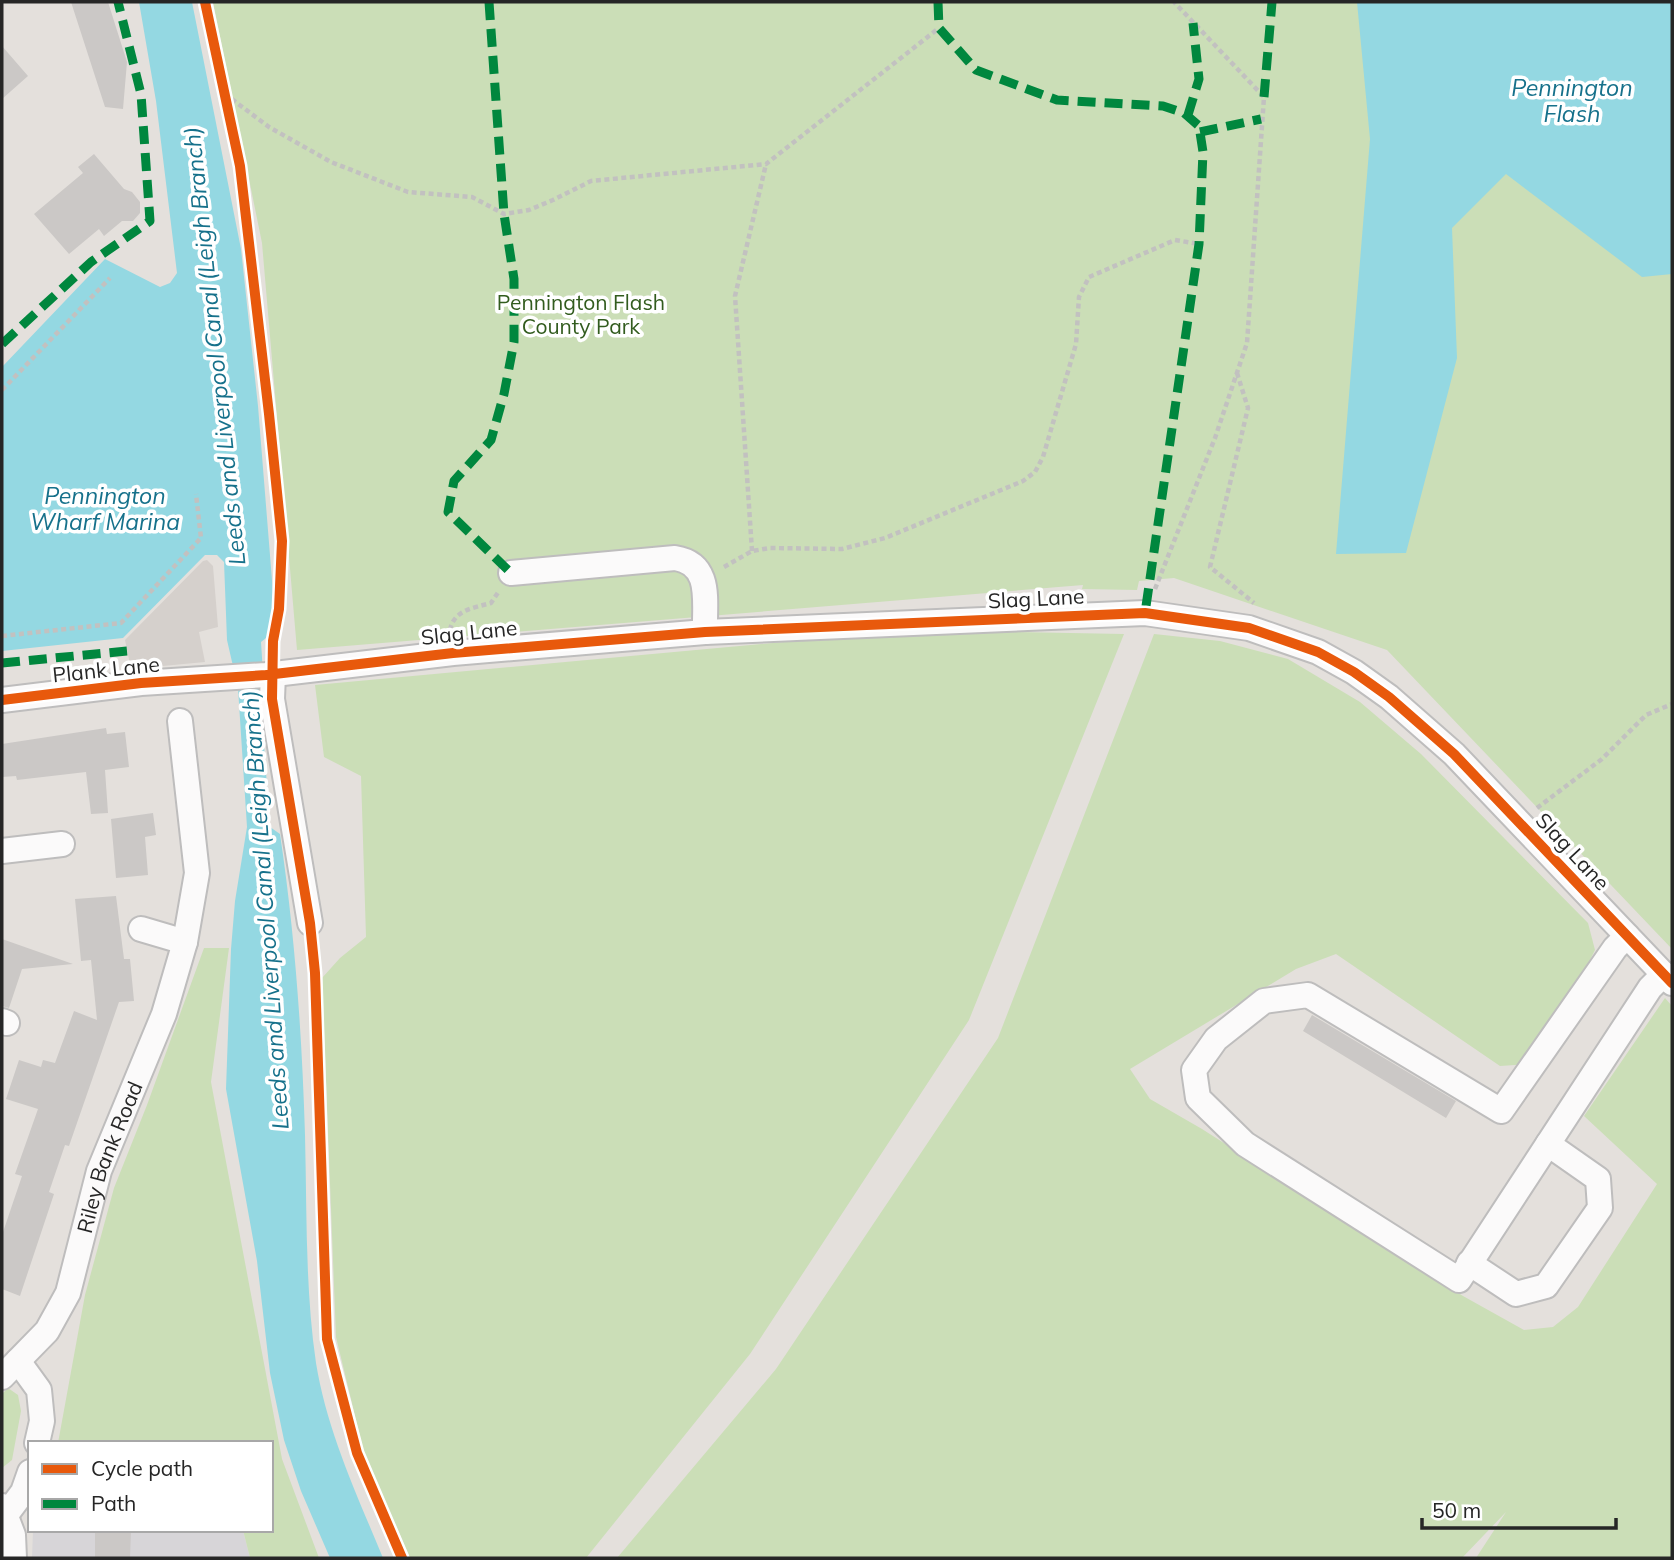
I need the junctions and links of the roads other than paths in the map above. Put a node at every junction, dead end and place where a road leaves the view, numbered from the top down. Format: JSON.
{"nodes":[{"id":1,"x":511,"y":573,"type":"road end"},
{"id":2,"x":705,"y":632,"type":"junction"},
{"id":3,"x":270,"y":675,"type":"junction"},
{"id":4,"x":214,"y":680,"type":"joint"},
{"id":5,"x":2,"y":700,"type":"edge"},
{"id":6,"x":180,"y":721,"type":"dead end"},
{"id":7,"x":62,"y":844,"type":"dead end"},
{"id":8,"x":2,"y":851,"type":"edge"},
{"id":9,"x":310,"y":923,"type":"dead end"},
{"id":10,"x":141,"y":929,"type":"dead end"},
{"id":11,"x":1627,"y":936,"type":"junction"},
{"id":12,"x":185,"y":942,"type":"junction"},
{"id":13,"x":1668,"y":979,"type":"edge"},
{"id":14,"x":1548,"y":1144,"type":"junction"},
{"id":15,"x":1469,"y":1263,"type":"junction"},
{"id":16,"x":10,"y":1369,"type":"edge"},
{"id":17,"x":37,"y":1441,"type":"edge"},
{"id":18,"x":28,"y":1478,"type":"edge"},
{"id":19,"x":4,"y":1511,"type":"edge"},
{"id":20,"x":14,"y":1558,"type":"edge"}],
"edges":[{"from":1,"to":2,"type":"street"},
{"from":2,"to":3,"type":"street","name":"Slag Lane"},
{"from":2,"to":11,"type":"street","name":"Slag Lane"},
{"from":3,"to":4,"type":"street","name":"Slag Lane"},
{"from":3,"to":9,"type":"street"},
{"from":4,"to":5,"type":"street","name":"Plank Lane"},
{"from":6,"to":12,"type":"street","name":"Riley Bank Road"},
{"from":7,"to":8,"type":"street"},
{"from":10,"to":12,"type":"street"},
{"from":11,"to":13,"type":"street","name":"Slag Lane"},
{"from":11,"to":15,"type":"street"},
{"from":12,"to":16,"type":"street","name":"Riley Bank Road"},
{"from":13,"to":14,"type":"street"},
{"from":14,"to":15,"type":"street"},
{"from":14,"to":15,"type":"street"},
{"from":16,"to":17,"type":"street","name":"Riley Bank Road"},
{"from":18,"to":19,"type":"street"},
{"from":19,"to":20,"type":"street"}]}
